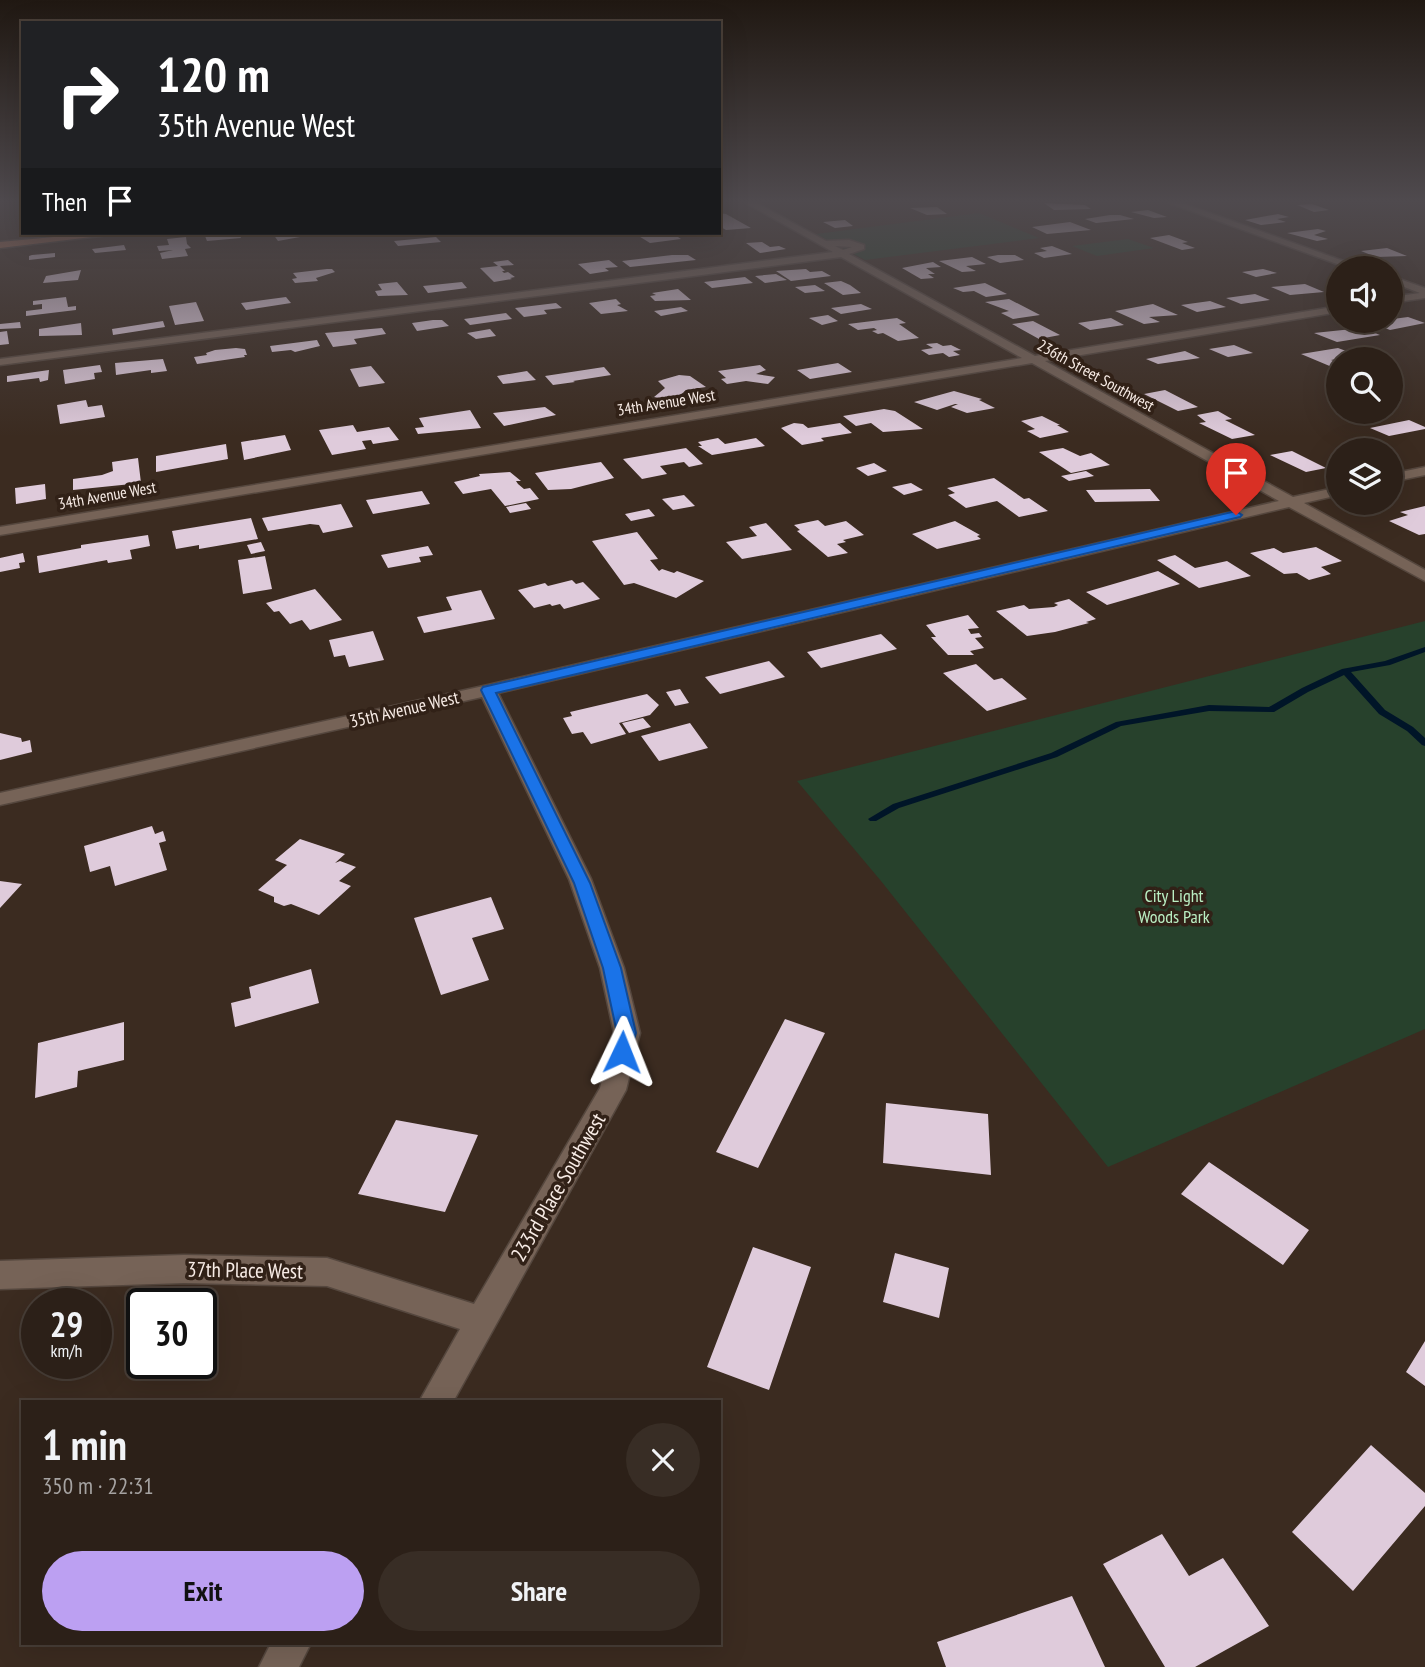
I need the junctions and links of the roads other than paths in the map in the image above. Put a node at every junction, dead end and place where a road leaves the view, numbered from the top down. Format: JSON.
{"nodes":[{"id":1,"x":632,"y":281,"type":"edge"},
{"id":2,"x":889,"y":281,"type":"edge"},
{"id":3,"x":1403,"y":284,"type":"edge"},
{"id":4,"x":1425,"y":293,"type":"edge"},
{"id":5,"x":1403,"y":298,"type":"edge"},
{"id":6,"x":1326,"y":311,"type":"edge"},
{"id":7,"x":1032,"y":360,"type":"junction"},
{"id":8,"x":0,"y":362,"type":"edge"},
{"id":9,"x":1425,"y":471,"type":"edge"},
{"id":10,"x":1403,"y":476,"type":"edge"},
{"id":11,"x":1326,"y":494,"type":"edge"},
{"id":12,"x":1289,"y":502,"type":"junction"},
{"id":13,"x":0,"y":531,"type":"edge"},
{"id":14,"x":1425,"y":576,"type":"edge"},
{"id":15,"x":488,"y":690,"type":"junction"},
{"id":16,"x":0,"y":800,"type":"edge"},
{"id":17,"x":0,"y":1275,"type":"edge"},
{"id":18,"x":482,"y":1321,"type":"junction"},
{"id":19,"x":436,"y":1400,"type":"edge"},
{"id":20,"x":291,"y":1645,"type":"edge"},
{"id":21,"x":278,"y":1667,"type":"edge"}],
"edges":[{"from":1,"to":8,"type":"street"},
{"from":2,"to":7,"type":"street","name":"236th Street Southwest"},
{"from":3,"to":4,"type":"street"},
{"from":4,"to":5,"type":"street"},
{"from":6,"to":7,"type":"street","name":"34th Avenue West"},
{"from":7,"to":12,"type":"street","name":"236th Street Southwest"},
{"from":7,"to":13,"type":"street","name":"34th Avenue West"},
{"from":9,"to":10,"type":"street"},
{"from":11,"to":12,"type":"street","name":"35th Avenue West"},
{"from":12,"to":14,"type":"street","name":"236th Street Southwest"},
{"from":12,"to":15,"type":"street","name":"35th Avenue West"},
{"from":15,"to":16,"type":"street","name":"35th Avenue West"},
{"from":15,"to":18,"type":"street","name":"233rd Place Southwest"},
{"from":17,"to":18,"type":"street","name":"37th Place West"},
{"from":18,"to":19,"type":"street","name":"233rd Place Southwest"},
{"from":20,"to":21,"type":"street"}]}
